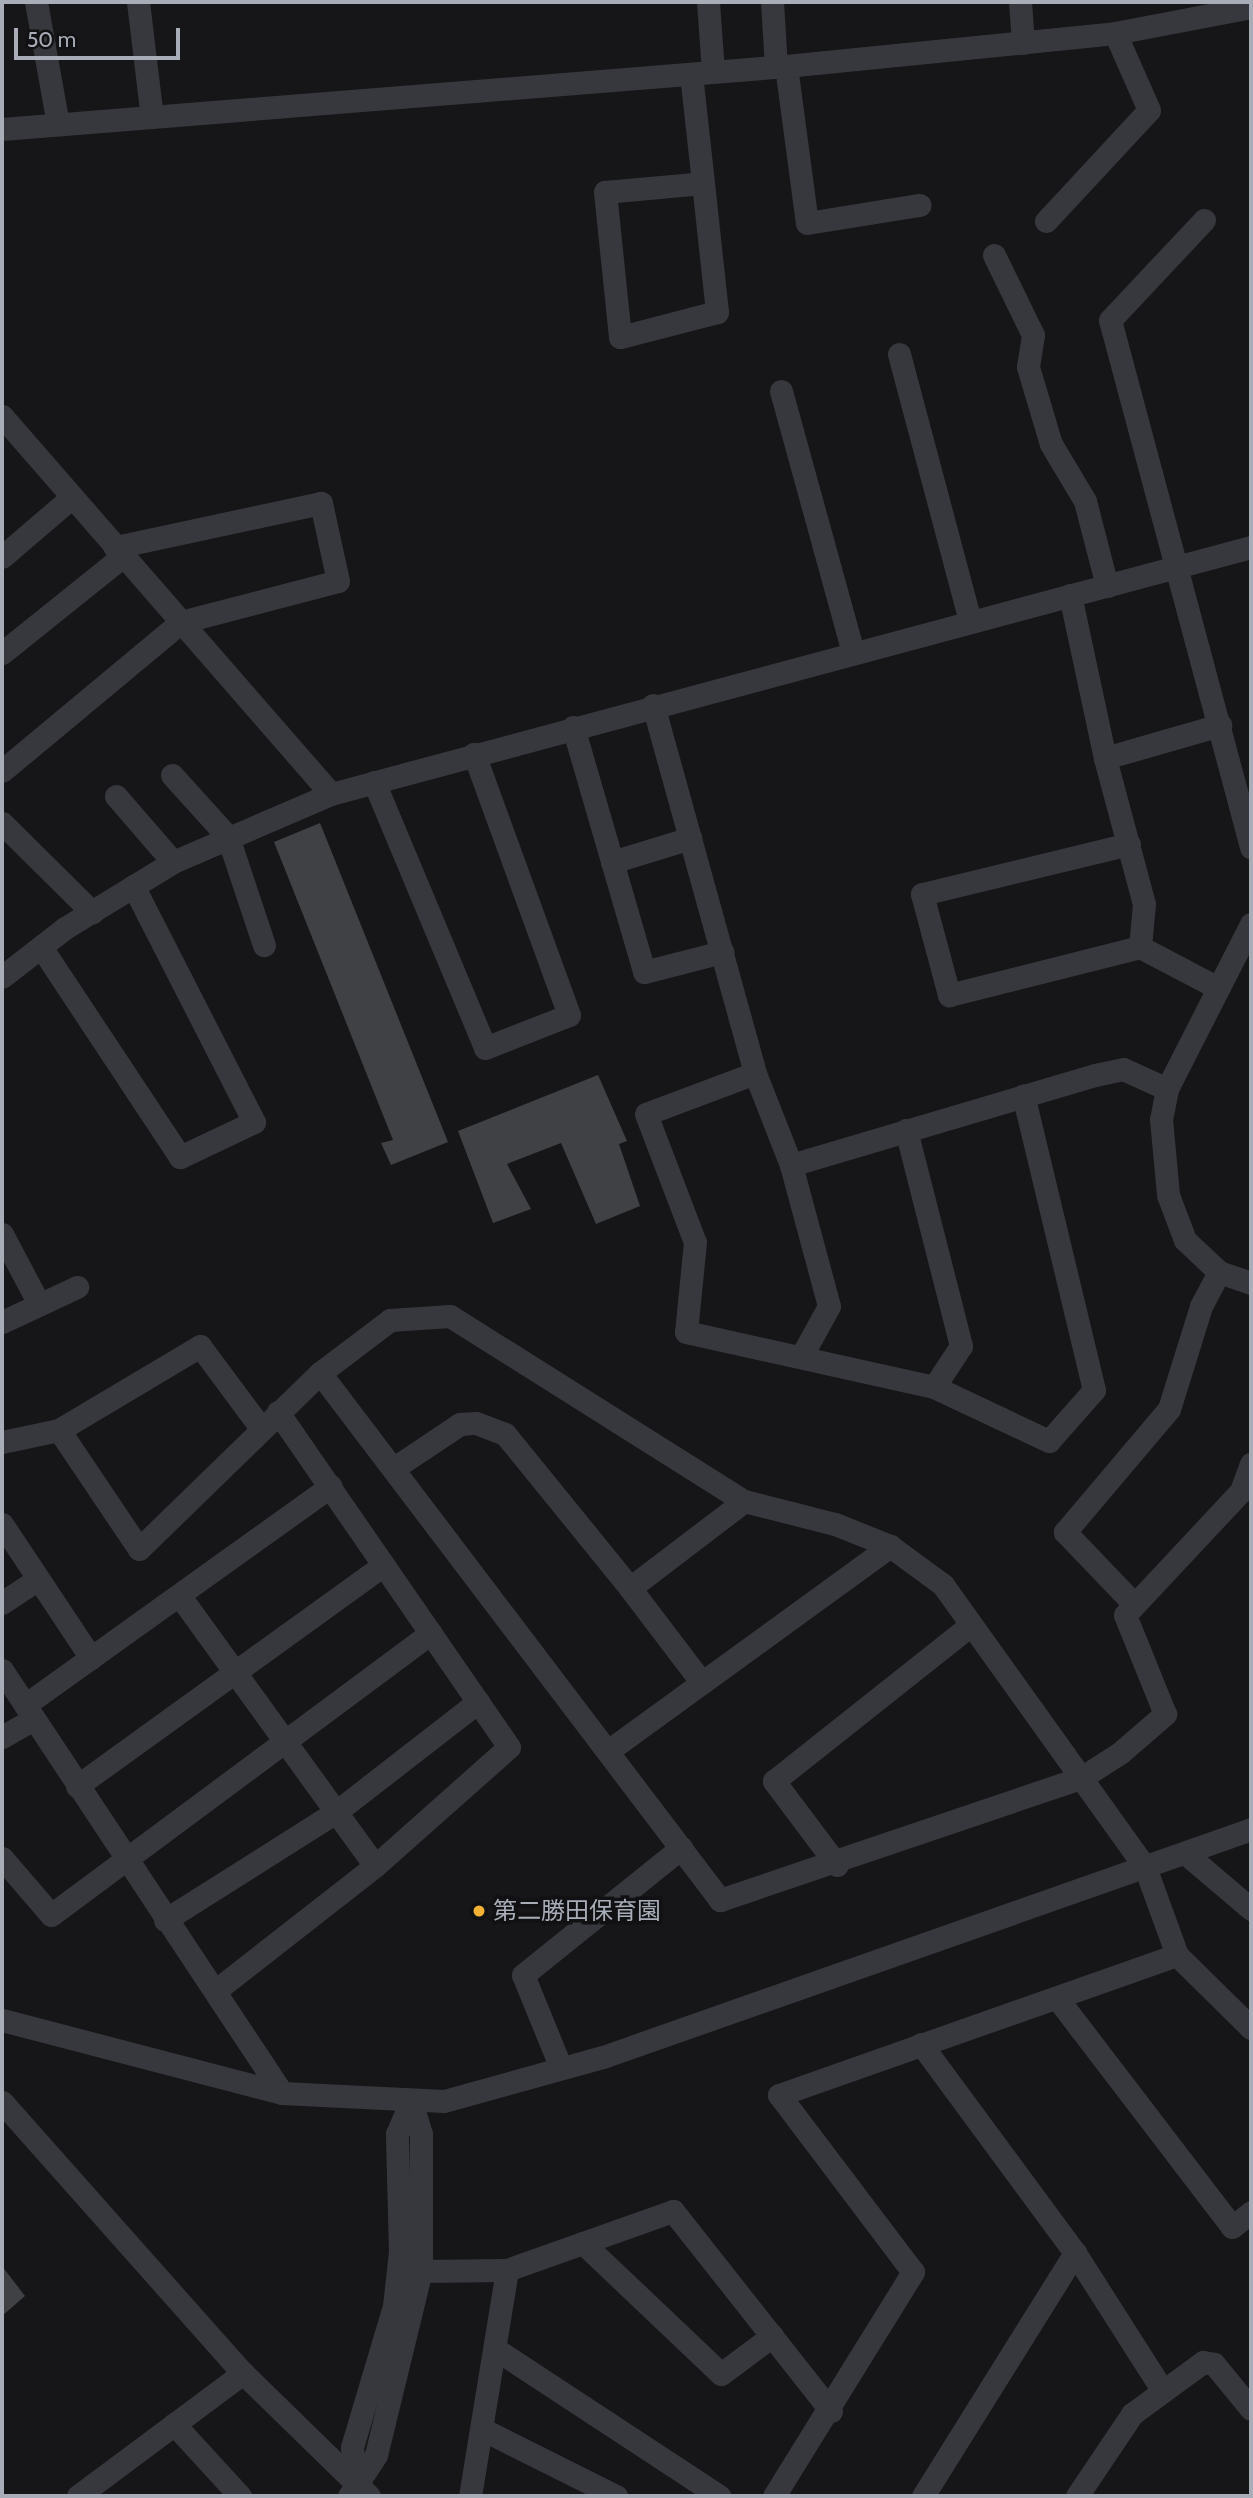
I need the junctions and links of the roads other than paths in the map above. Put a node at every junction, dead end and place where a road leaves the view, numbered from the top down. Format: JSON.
{"nodes":[{"id":1,"x":37,"y":2,"type":"edge"},
{"id":2,"x":138,"y":2,"type":"edge"},
{"id":3,"x":708,"y":2,"type":"edge"},
{"id":4,"x":772,"y":2,"type":"edge"},
{"id":5,"x":1020,"y":2,"type":"edge"},
{"id":6,"x":1251,"y":7,"type":"edge"},
{"id":7,"x":1115,"y":33,"type":"junction"},
{"id":8,"x":1023,"y":43,"type":"junction"},
{"id":9,"x":781,"y":67,"type":"junction"},
{"id":10,"x":702,"y":73,"type":"junction"},
{"id":11,"x":152,"y":117,"type":"junction"},
{"id":12,"x":58,"y":124,"type":"junction"},
{"id":13,"x":2,"y":129,"type":"edge"},
{"id":14,"x":703,"y":183,"type":"junction"},
{"id":15,"x":920,"y":205,"type":"dead end"},
{"id":16,"x":1204,"y":220,"type":"dead end"},
{"id":17,"x":1046,"y":221,"type":"dead end"},
{"id":18,"x":994,"y":255,"type":"dead end"},
{"id":19,"x":899,"y":354,"type":"dead end"},
{"id":20,"x":780,"y":391,"type":"dead end"},
{"id":21,"x":6,"y":428,"type":"edge"},
{"id":22,"x":72,"y":497,"type":"junction"},
{"id":23,"x":1251,"y":547,"type":"edge"},
{"id":24,"x":119,"y":551,"type":"junction"},
{"id":25,"x":2,"y":557,"type":"edge"},
{"id":26,"x":1181,"y":566,"type":"junction"},
{"id":27,"x":1107,"y":586,"type":"junction"},
{"id":28,"x":1070,"y":595,"type":"junction"},
{"id":29,"x":971,"y":621,"type":"junction"},
{"id":30,"x":181,"y":622,"type":"junction"},
{"id":31,"x":853,"y":652,"type":"junction"},
{"id":32,"x":2,"y":653,"type":"edge"},
{"id":33,"x":653,"y":705,"type":"junction"},
{"id":34,"x":1220,"y":725,"type":"junction"},
{"id":35,"x":573,"y":727,"type":"junction"},
{"id":36,"x":474,"y":754,"type":"junction"},
{"id":37,"x":1105,"y":758,"type":"junction"},
{"id":38,"x":2,"y":771,"type":"edge"},
{"id":39,"x":172,"y":775,"type":"dead end"},
{"id":40,"x":374,"y":782,"type":"junction"},
{"id":41,"x":1245,"y":793,"type":"edge"},
{"id":42,"x":331,"y":794,"type":"junction"},
{"id":43,"x":116,"y":796,"type":"dead end"},
{"id":44,"x":6,"y":835,"type":"edge"},
{"id":45,"x":228,"y":837,"type":"junction"},
{"id":46,"x":690,"y":838,"type":"junction"},
{"id":47,"x":1129,"y":844,"type":"junction"},
{"id":48,"x":1251,"y":848,"type":"edge"},
{"id":49,"x":173,"y":862,"type":"junction"},
{"id":50,"x":612,"y":862,"type":"junction"},
{"id":51,"x":133,"y":886,"type":"junction"},
{"id":52,"x":92,"y":912,"type":"junction"},
{"id":53,"x":1251,"y":924,"type":"edge"},
{"id":54,"x":264,"y":945,"type":"dead end"},
{"id":55,"x":41,"y":947,"type":"junction"},
{"id":56,"x":1140,"y":947,"type":"junction"},
{"id":57,"x":722,"y":952,"type":"junction"},
{"id":58,"x":2,"y":977,"type":"edge"},
{"id":59,"x":1218,"y":988,"type":"junction"},
{"id":60,"x":755,"y":1073,"type":"junction"},
{"id":61,"x":1167,"y":1088,"type":"junction"},
{"id":62,"x":1023,"y":1095,"type":"junction"},
{"id":63,"x":906,"y":1130,"type":"junction"},
{"id":64,"x":791,"y":1165,"type":"junction"},
{"id":65,"x":2,"y":1234,"type":"edge"},
{"id":66,"x":1219,"y":1272,"type":"junction"},
{"id":67,"x":1251,"y":1283,"type":"edge"},
{"id":68,"x":77,"y":1287,"type":"dead end"},
{"id":69,"x":39,"y":1304,"type":"junction"},
{"id":70,"x":2,"y":1322,"type":"edge"},
{"id":71,"x":801,"y":1357,"type":"junction"},
{"id":72,"x":320,"y":1373,"type":"junction"},
{"id":73,"x":934,"y":1387,"type":"junction"},
{"id":74,"x":270,"y":1420,"type":"junction"},
{"id":75,"x":59,"y":1430,"type":"junction"},
{"id":76,"x":2,"y":1442,"type":"edge"},
{"id":77,"x":1251,"y":1464,"type":"edge"},
{"id":78,"x":394,"y":1468,"type":"junction"},
{"id":79,"x":331,"y":1486,"type":"junction"},
{"id":80,"x":744,"y":1501,"type":"junction"},
{"id":81,"x":2,"y":1524,"type":"edge"},
{"id":82,"x":890,"y":1546,"type":"junction"},
{"id":83,"x":383,"y":1565,"type":"junction"},
{"id":84,"x":38,"y":1579,"type":"junction"},
{"id":85,"x":631,"y":1588,"type":"junction"},
{"id":86,"x":179,"y":1595,"type":"junction"},
{"id":87,"x":2,"y":1603,"type":"edge"},
{"id":88,"x":1134,"y":1604,"type":"junction"},
{"id":89,"x":971,"y":1625,"type":"junction"},
{"id":90,"x":431,"y":1633,"type":"junction"},
{"id":91,"x":91,"y":1658,"type":"junction"},
{"id":92,"x":2,"y":1670,"type":"edge"},
{"id":93,"x":235,"y":1672,"type":"junction"},
{"id":94,"x":702,"y":1683,"type":"junction"},
{"id":95,"x":478,"y":1702,"type":"junction"},
{"id":96,"x":29,"y":1712,"type":"junction"},
{"id":97,"x":2,"y":1737,"type":"edge"},
{"id":98,"x":284,"y":1739,"type":"junction"},
{"id":99,"x":608,"y":1751,"type":"junction"},
{"id":100,"x":1081,"y":1778,"type":"junction"},
{"id":101,"x":77,"y":1786,"type":"junction"},
{"id":102,"x":336,"y":1812,"type":"junction"},
{"id":103,"x":1251,"y":1829,"type":"edge"},
{"id":104,"x":681,"y":1848,"type":"junction"},
{"id":105,"x":1185,"y":1853,"type":"junction"},
{"id":106,"x":125,"y":1857,"type":"junction"},
{"id":107,"x":2,"y":1858,"type":"edge"},
{"id":108,"x":837,"y":1864,"type":"junction"},
{"id":109,"x":375,"y":1867,"type":"junction"},
{"id":110,"x":1145,"y":1867,"type":"junction"},
{"id":111,"x":1251,"y":1909,"type":"edge"},
{"id":112,"x":165,"y":1920,"type":"junction"},
{"id":113,"x":1177,"y":1955,"type":"junction"},
{"id":114,"x":215,"y":1991,"type":"junction"},
{"id":115,"x":1057,"y":1998,"type":"junction"},
{"id":116,"x":1246,"y":2016,"type":"edge"},
{"id":117,"x":2,"y":2020,"type":"edge"},
{"id":118,"x":921,"y":2044,"type":"junction"},
{"id":119,"x":561,"y":2068,"type":"junction"},
{"id":120,"x":282,"y":2093,"type":"junction"},
{"id":121,"x":411,"y":2101,"type":"junction"},
{"id":122,"x":2,"y":2102,"type":"edge"},
{"id":123,"x":1251,"y":2212,"type":"edge"},
{"id":124,"x":583,"y":2244,"type":"junction"},
{"id":125,"x":1075,"y":2253,"type":"junction"},
{"id":126,"x":507,"y":2270,"type":"junction"},
{"id":127,"x":421,"y":2271,"type":"junction"},
{"id":128,"x":772,"y":2336,"type":"junction"},
{"id":129,"x":497,"y":2350,"type":"junction"},
{"id":130,"x":243,"y":2373,"type":"junction"},
{"id":131,"x":1161,"y":2388,"type":"junction"},
{"id":132,"x":1251,"y":2409,"type":"edge"},
{"id":133,"x":831,"y":2411,"type":"junction"},
{"id":134,"x":174,"y":2424,"type":"junction"},
{"id":135,"x":484,"y":2430,"type":"junction"},
{"id":136,"x":357,"y":2492,"type":"edge"},
{"id":137,"x":78,"y":2496,"type":"edge"},
{"id":138,"x":238,"y":2496,"type":"edge"},
{"id":139,"x":470,"y":2496,"type":"edge"},
{"id":140,"x":616,"y":2496,"type":"edge"},
{"id":141,"x":719,"y":2496,"type":"edge"},
{"id":142,"x":774,"y":2496,"type":"edge"},
{"id":143,"x":923,"y":2496,"type":"edge"},
{"id":144,"x":1077,"y":2496,"type":"edge"}],
"edges":[{"from":1,"to":12,"type":"street"},
{"from":2,"to":11,"type":"street"},
{"from":3,"to":10,"type":"street"},
{"from":4,"to":9,"type":"street"},
{"from":5,"to":8,"type":"street"},
{"from":6,"to":7,"type":"street"},
{"from":7,"to":8,"type":"street"},
{"from":7,"to":17,"type":"street"},
{"from":8,"to":9,"type":"street"},
{"from":9,"to":10,"type":"street"},
{"from":9,"to":15,"type":"street"},
{"from":10,"to":11,"type":"street"},
{"from":10,"to":14,"type":"street"},
{"from":11,"to":12,"type":"street"},
{"from":12,"to":13,"type":"street"},
{"from":14,"to":14,"type":"street"},
{"from":16,"to":26,"type":"street"},
{"from":18,"to":27,"type":"street"},
{"from":19,"to":29,"type":"street"},
{"from":20,"to":31,"type":"street"},
{"from":21,"to":22,"type":"street"},
{"from":22,"to":24,"type":"street"},
{"from":22,"to":25,"type":"street"},
{"from":23,"to":26,"type":"street"},
{"from":24,"to":30,"type":"street"},
{"from":24,"to":30,"type":"street"},
{"from":24,"to":32,"type":"street"},
{"from":26,"to":27,"type":"street"},
{"from":26,"to":34,"type":"street"},
{"from":27,"to":28,"type":"street"},
{"from":28,"to":29,"type":"street"},
{"from":28,"to":37,"type":"street"},
{"from":29,"to":31,"type":"street"},
{"from":30,"to":38,"type":"street"},
{"from":30,"to":42,"type":"street"},
{"from":31,"to":33,"type":"street"},
{"from":33,"to":35,"type":"street"},
{"from":33,"to":46,"type":"street"},
{"from":34,"to":37,"type":"street"},
{"from":34,"to":41,"type":"street"},
{"from":35,"to":36,"type":"street"},
{"from":35,"to":50,"type":"street"},
{"from":36,"to":40,"type":"street"},
{"from":36,"to":40,"type":"street"},
{"from":37,"to":47,"type":"street"},
{"from":39,"to":45,"type":"street"},
{"from":40,"to":42,"type":"street"},
{"from":41,"to":48,"type":"street"},
{"from":42,"to":45,"type":"street"},
{"from":43,"to":49,"type":"street"},
{"from":44,"to":52,"type":"street"},
{"from":45,"to":49,"type":"street"},
{"from":45,"to":54,"type":"street"},
{"from":46,"to":50,"type":"street"},
{"from":46,"to":57,"type":"street"},
{"from":47,"to":56,"type":"street"},
{"from":47,"to":56,"type":"street"},
{"from":49,"to":51,"type":"street"},
{"from":50,"to":57,"type":"street"},
{"from":51,"to":52,"type":"street"},
{"from":51,"to":55,"type":"street"},
{"from":52,"to":55,"type":"street"},
{"from":53,"to":59,"type":"street"},
{"from":55,"to":58,"type":"street"},
{"from":56,"to":59,"type":"street"},
{"from":57,"to":60,"type":"street"},
{"from":59,"to":61,"type":"street"},
{"from":60,"to":64,"type":"street"},
{"from":60,"to":71,"type":"street"},
{"from":61,"to":62,"type":"street"},
{"from":61,"to":66,"type":"street"},
{"from":62,"to":63,"type":"street"},
{"from":62,"to":73,"type":"street"},
{"from":63,"to":64,"type":"street"},
{"from":63,"to":73,"type":"street"},
{"from":64,"to":71,"type":"street"},
{"from":65,"to":69,"type":"street"},
{"from":66,"to":67,"type":"street"},
{"from":66,"to":88,"type":"street"},
{"from":68,"to":69,"type":"street"},
{"from":69,"to":70,"type":"street"},
{"from":71,"to":73,"type":"street"},
{"from":72,"to":74,"type":"street"},
{"from":72,"to":78,"type":"street"},
{"from":72,"to":80,"type":"street"},
{"from":74,"to":75,"type":"street"},
{"from":74,"to":75,"type":"street"},
{"from":74,"to":79,"type":"street"},
{"from":75,"to":76,"type":"street"},
{"from":77,"to":88,"type":"street"},
{"from":78,"to":85,"type":"street"},
{"from":78,"to":99,"type":"street"},
{"from":79,"to":83,"type":"street"},
{"from":79,"to":86,"type":"street"},
{"from":80,"to":82,"type":"street"},
{"from":80,"to":85,"type":"street"},
{"from":81,"to":84,"type":"street"},
{"from":82,"to":89,"type":"street"},
{"from":82,"to":94,"type":"street"},
{"from":83,"to":90,"type":"street"},
{"from":83,"to":93,"type":"street"},
{"from":84,"to":87,"type":"street"},
{"from":84,"to":91,"type":"street"},
{"from":85,"to":94,"type":"street"},
{"from":86,"to":91,"type":"street"},
{"from":86,"to":93,"type":"street"},
{"from":88,"to":100,"type":"street"},
{"from":89,"to":100,"type":"street"},
{"from":89,"to":108,"type":"street"},
{"from":90,"to":95,"type":"street"},
{"from":90,"to":98,"type":"street"},
{"from":91,"to":96,"type":"street"},
{"from":92,"to":96,"type":"street"},
{"from":93,"to":98,"type":"street"},
{"from":93,"to":101,"type":"street"},
{"from":94,"to":99,"type":"street"},
{"from":95,"to":102,"type":"street"},
{"from":95,"to":109,"type":"street"},
{"from":96,"to":97,"type":"street"},
{"from":96,"to":101,"type":"street"},
{"from":98,"to":102,"type":"street"},
{"from":98,"to":106,"type":"street"},
{"from":99,"to":104,"type":"street"},
{"from":100,"to":108,"type":"street"},
{"from":100,"to":110,"type":"street"},
{"from":101,"to":106,"type":"street"},
{"from":102,"to":109,"type":"street"},
{"from":102,"to":112,"type":"street"},
{"from":103,"to":105,"type":"street"},
{"from":104,"to":108,"type":"street"},
{"from":104,"to":119,"type":"street"},
{"from":105,"to":110,"type":"street"},
{"from":105,"to":111,"type":"street"},
{"from":106,"to":107,"type":"street"},
{"from":106,"to":112,"type":"street"},
{"from":109,"to":114,"type":"street"},
{"from":110,"to":113,"type":"street"},
{"from":110,"to":119,"type":"street"},
{"from":112,"to":114,"type":"street"},
{"from":113,"to":115,"type":"street"},
{"from":113,"to":116,"type":"street"},
{"from":114,"to":120,"type":"street"},
{"from":115,"to":118,"type":"street"},
{"from":115,"to":123,"type":"street"},
{"from":117,"to":120,"type":"street"},
{"from":118,"to":125,"type":"street"},
{"from":118,"to":133,"type":"street"},
{"from":119,"to":121,"type":"street"},
{"from":120,"to":121,"type":"street"},
{"from":121,"to":127,"type":"street"},
{"from":121,"to":136,"type":"street"},
{"from":122,"to":130,"type":"street"},
{"from":124,"to":126,"type":"street"},
{"from":124,"to":128,"type":"street"},
{"from":124,"to":128,"type":"street"},
{"from":125,"to":131,"type":"street"},
{"from":125,"to":143,"type":"street"},
{"from":126,"to":127,"type":"street"},
{"from":126,"to":129,"type":"street"},
{"from":127,"to":136,"type":"street"},
{"from":128,"to":133,"type":"street"},
{"from":129,"to":135,"type":"street"},
{"from":129,"to":141,"type":"street"},
{"from":130,"to":134,"type":"street"},
{"from":130,"to":136,"type":"street"},
{"from":131,"to":132,"type":"street"},
{"from":131,"to":144,"type":"street"},
{"from":133,"to":142,"type":"street"},
{"from":134,"to":137,"type":"street"},
{"from":134,"to":138,"type":"street"},
{"from":135,"to":139,"type":"street"},
{"from":135,"to":140,"type":"street"}]}
